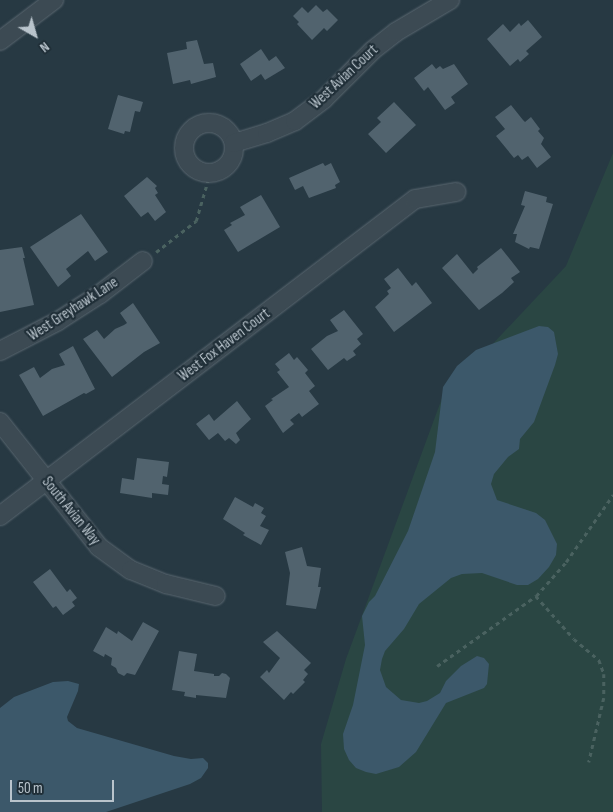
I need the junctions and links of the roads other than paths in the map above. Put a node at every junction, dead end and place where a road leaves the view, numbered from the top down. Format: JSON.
{"nodes":[{"id":1,"x":54,"y":0,"type":"edge"},
{"id":2,"x":450,"y":0,"type":"edge"},
{"id":3,"x":0,"y":41,"type":"edge"},
{"id":4,"x":234,"y":143,"type":"junction"},
{"id":5,"x":456,"y":192,"type":"dead end"},
{"id":6,"x":143,"y":261,"type":"road end"},
{"id":7,"x":0,"y":351,"type":"edge"},
{"id":8,"x":0,"y":422,"type":"edge"},
{"id":9,"x":46,"y":481,"type":"junction"},
{"id":10,"x":0,"y":516,"type":"edge"},
{"id":11,"x":216,"y":596,"type":"dead end"}],
"edges":[{"from":1,"to":3,"type":"street"},
{"from":2,"to":4,"type":"street","name":"West Avian Court"},
{"from":4,"to":4,"type":"street"},
{"from":5,"to":9,"type":"street","name":"West Fox Haven Court"},
{"from":6,"to":7,"type":"street","name":"West Greyhawk Lane"},
{"from":8,"to":9,"type":"street","name":"South Avian Way"},
{"from":9,"to":10,"type":"street","name":"West Fox Haven Court"},
{"from":9,"to":11,"type":"street","name":"South Avian Way"}]}
